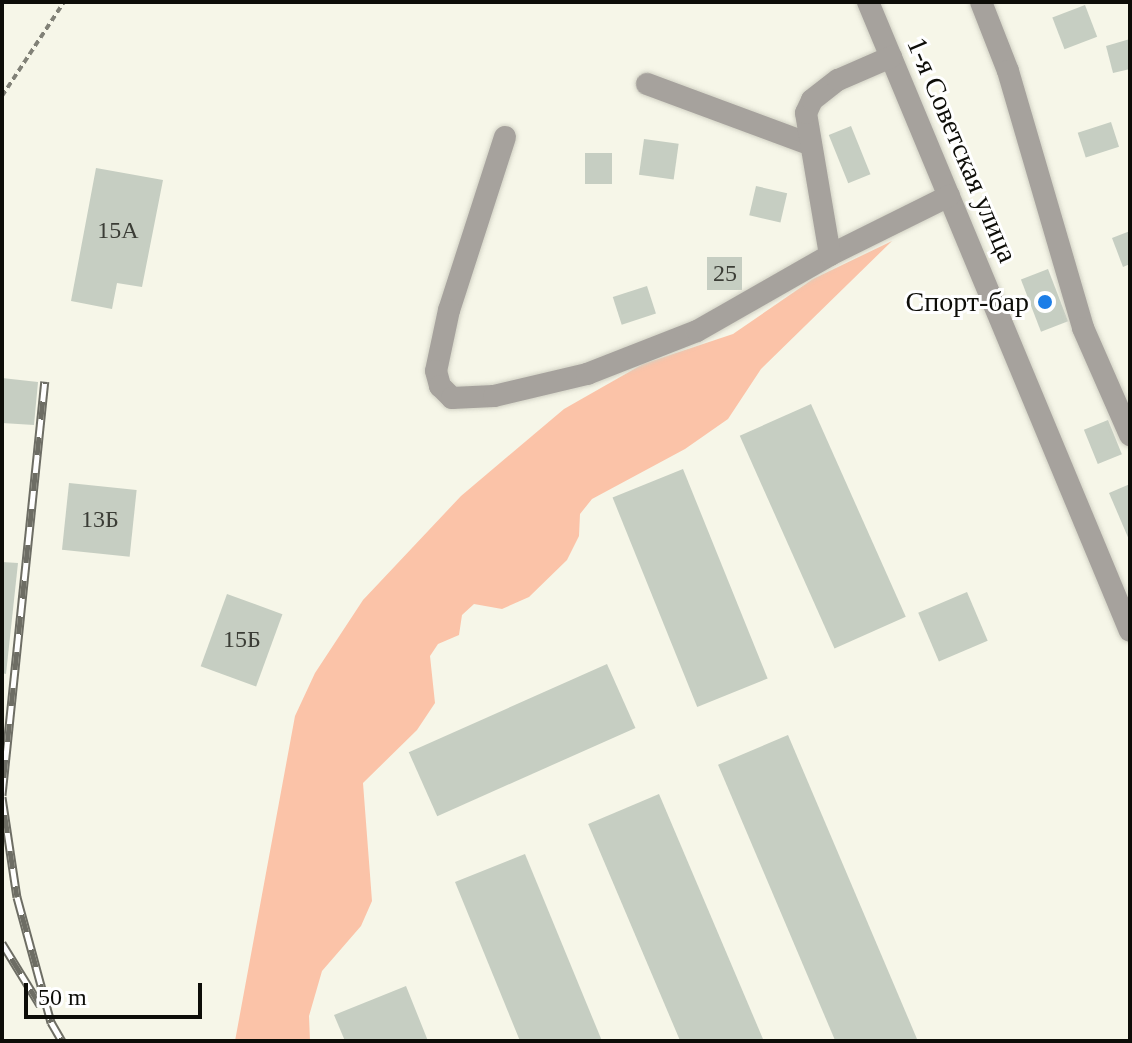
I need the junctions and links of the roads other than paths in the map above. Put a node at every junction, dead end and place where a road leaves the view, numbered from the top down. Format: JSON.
{"nodes":[{"id":1,"x":868,"y":2,"type":"edge"},
{"id":2,"x":981,"y":2,"type":"edge"},
{"id":3,"x":891,"y":57,"type":"junction"},
{"id":4,"x":647,"y":84,"type":"dead end"},
{"id":5,"x":505,"y":137,"type":"dead end"},
{"id":6,"x":809,"y":144,"type":"junction"},
{"id":7,"x":949,"y":196,"type":"junction"},
{"id":8,"x":830,"y":255,"type":"junction"},
{"id":9,"x":1130,"y":435,"type":"edge"},
{"id":10,"x":1130,"y":631,"type":"edge"}],
"edges":[{"from":1,"to":3,"type":"street","name":"1-я Советская улица"},
{"from":2,"to":9,"type":"street"},
{"from":3,"to":6,"type":"street"},
{"from":3,"to":7,"type":"street","name":"1-я Советская улица"},
{"from":4,"to":6,"type":"street"},
{"from":5,"to":8,"type":"street"},
{"from":6,"to":8,"type":"street"},
{"from":7,"to":8,"type":"street"},
{"from":7,"to":10,"type":"street","name":"1-я Советская улица"}]}
